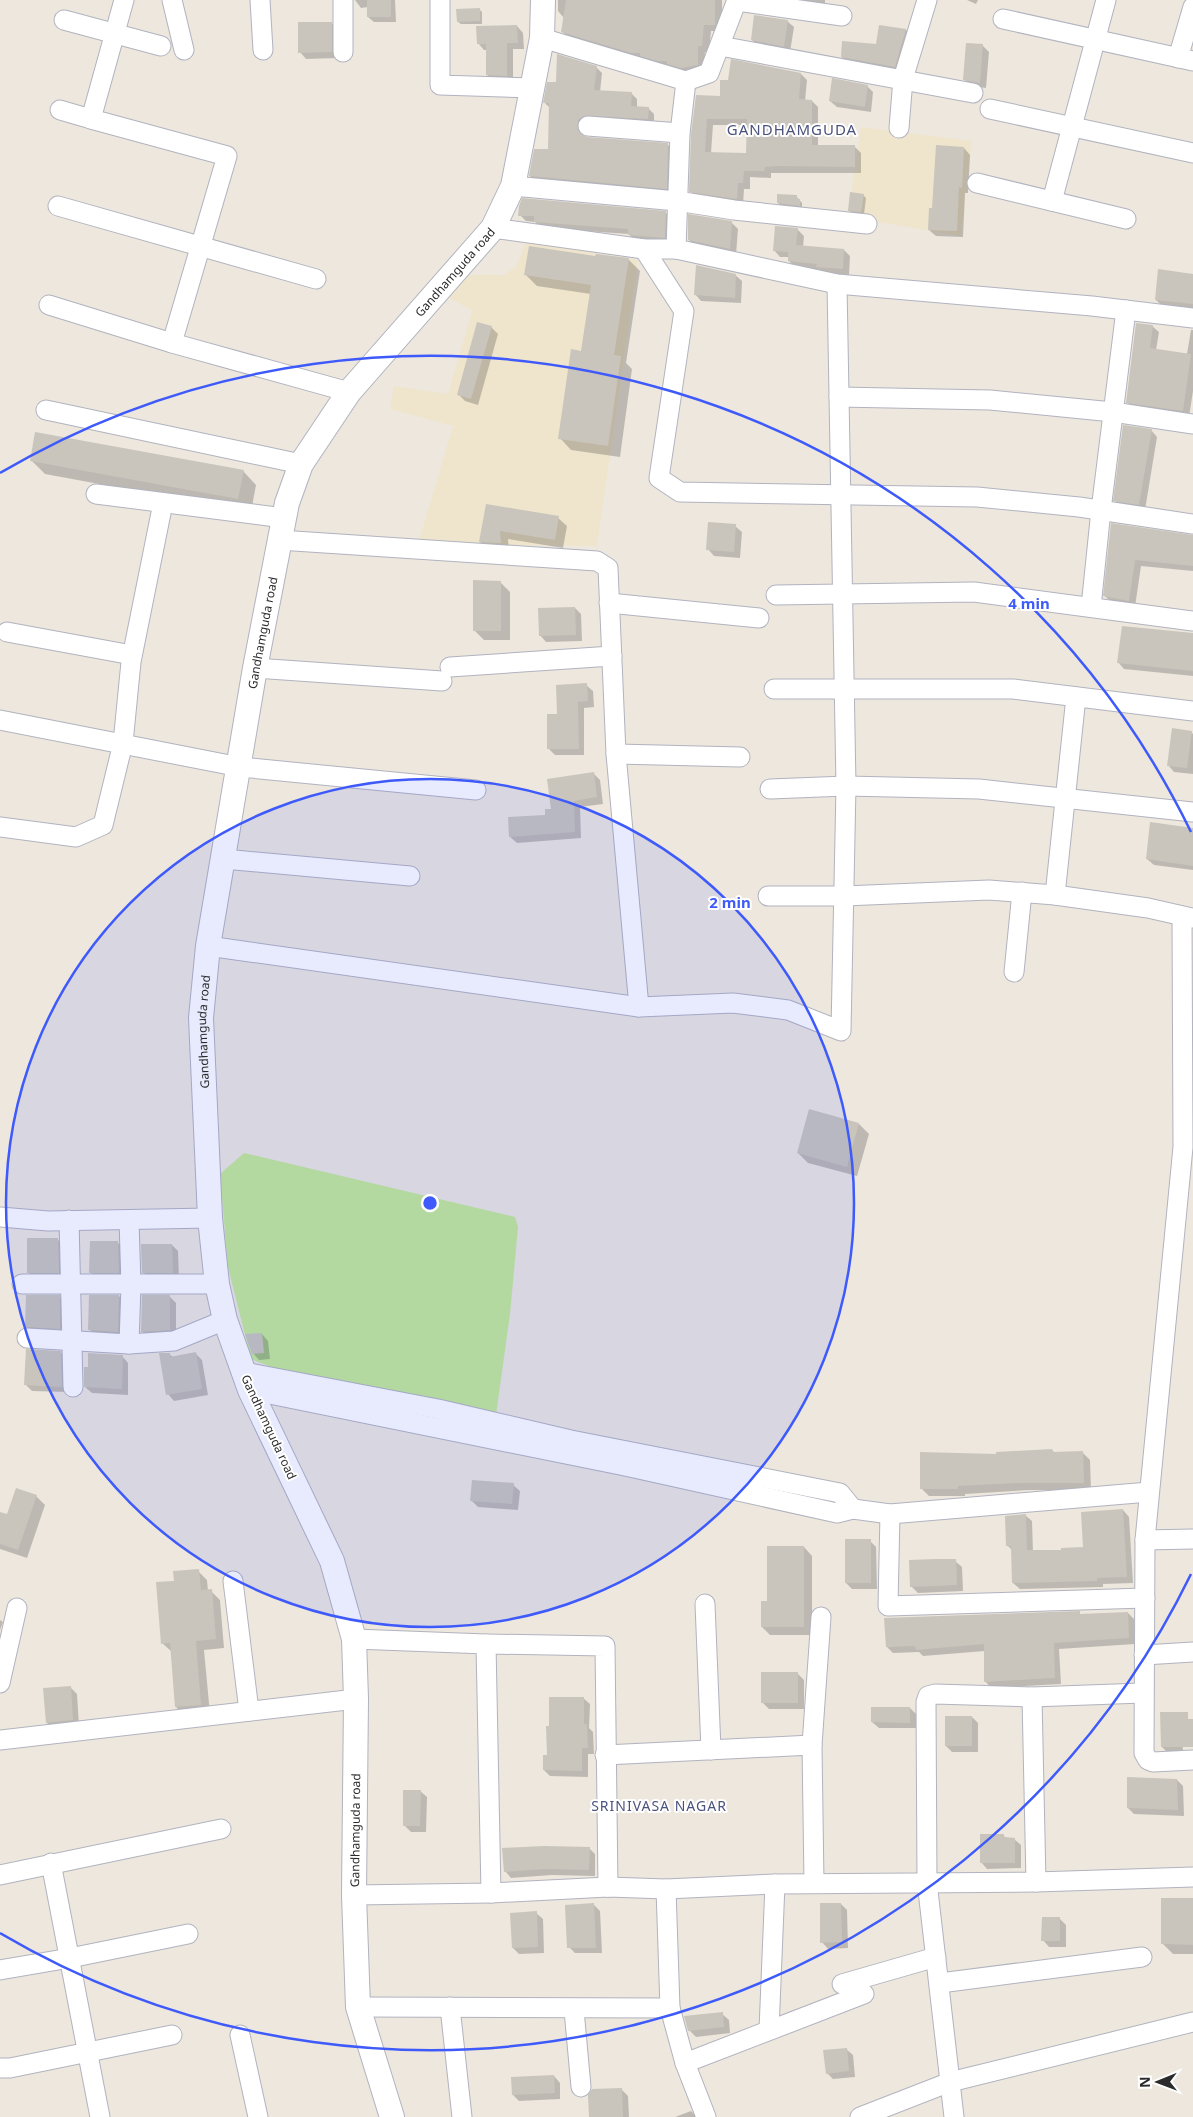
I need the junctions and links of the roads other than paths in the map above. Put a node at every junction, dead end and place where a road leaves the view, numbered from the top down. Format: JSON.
{"nodes":[{"id":1,"x":124,"y":0,"type":"edge"},
{"id":2,"x":172,"y":0,"type":"edge"},
{"id":3,"x":260,"y":0,"type":"edge"},
{"id":4,"x":343,"y":0,"type":"edge"},
{"id":5,"x":440,"y":0,"type":"edge"},
{"id":6,"x":543,"y":0,"type":"edge"},
{"id":7,"x":927,"y":0,"type":"edge"},
{"id":8,"x":1106,"y":0,"type":"edge"},
{"id":9,"x":737,"y":1,"type":"edge"},
{"id":10,"x":1193,"y":7,"type":"edge"},
{"id":11,"x":842,"y":16,"type":"dead end"},
{"id":12,"x":1002,"y":18,"type":"dead end"},
{"id":13,"x":64,"y":20,"type":"dead end"},
{"id":14,"x":115,"y":33,"type":"junction"},
{"id":15,"x":542,"y":38,"type":"junction"},
{"id":16,"x":1097,"y":40,"type":"junction"},
{"id":17,"x":161,"y":46,"type":"dead end"},
{"id":18,"x":720,"y":46,"type":"junction"},
{"id":19,"x":184,"y":50,"type":"dead end"},
{"id":20,"x":263,"y":50,"type":"dead end"},
{"id":21,"x":344,"y":52,"type":"dead end"},
{"id":22,"x":1185,"y":60,"type":"edge"},
{"id":23,"x":903,"y":78,"type":"junction"},
{"id":24,"x":686,"y":81,"type":"junction"},
{"id":25,"x":532,"y":88,"type":"junction"},
{"id":26,"x":973,"y":93,"type":"dead end"},
{"id":27,"x":990,"y":109,"type":"dead end"},
{"id":28,"x":60,"y":110,"type":"dead end"},
{"id":29,"x":91,"y":119,"type":"junction"},
{"id":30,"x":588,"y":126,"type":"dead end"},
{"id":31,"x":1073,"y":127,"type":"junction"},
{"id":32,"x":899,"y":128,"type":"dead end"},
{"id":33,"x":680,"y":133,"type":"junction"},
{"id":34,"x":1193,"y":153,"type":"edge"},
{"id":35,"x":977,"y":183,"type":"dead end"},
{"id":36,"x":513,"y":186,"type":"junction"},
{"id":37,"x":677,"y":201,"type":"junction"},
{"id":38,"x":1052,"y":201,"type":"junction"},
{"id":39,"x":58,"y":206,"type":"dead end"},
{"id":40,"x":1126,"y":219,"type":"dead end"},
{"id":41,"x":867,"y":224,"type":"dead end"},
{"id":42,"x":493,"y":228,"type":"junction"},
{"id":43,"x":200,"y":246,"type":"junction"},
{"id":44,"x":644,"y":249,"type":"junction"},
{"id":45,"x":676,"y":249,"type":"junction"},
{"id":46,"x":316,"y":279,"type":"dead end"},
{"id":47,"x":837,"y":284,"type":"junction"},
{"id":48,"x":49,"y":305,"type":"dead end"},
{"id":49,"x":1126,"y":310,"type":"junction"},
{"id":50,"x":1193,"y":318,"type":"edge"},
{"id":51,"x":172,"y":343,"type":"junction"},
{"id":52,"x":349,"y":392,"type":"junction"},
{"id":53,"x":839,"y":397,"type":"junction"},
{"id":54,"x":46,"y":410,"type":"dead end"},
{"id":55,"x":1113,"y":412,"type":"junction"},
{"id":56,"x":1193,"y":424,"type":"edge"},
{"id":57,"x":300,"y":464,"type":"junction"},
{"id":58,"x":96,"y":494,"type":"dead end"},
{"id":59,"x":842,"y":495,"type":"junction"},
{"id":60,"x":164,"y":503,"type":"junction"},
{"id":61,"x":1101,"y":510,"type":"junction"},
{"id":62,"x":1193,"y":524,"type":"edge"},
{"id":63,"x":282,"y":529,"type":"junction"},
{"id":64,"x":843,"y":594,"type":"junction"},
{"id":65,"x":776,"y":595,"type":"dead end"},
{"id":66,"x":609,"y":603,"type":"junction"},
{"id":67,"x":1091,"y":607,"type":"junction"},
{"id":68,"x":759,"y":618,"type":"dead end"},
{"id":69,"x":1193,"y":621,"type":"edge"},
{"id":70,"x":8,"y":632,"type":"dead end"},
{"id":71,"x":132,"y":655,"type":"junction"},
{"id":72,"x":612,"y":656,"type":"junction"},
{"id":73,"x":256,"y":668,"type":"junction"},
{"id":74,"x":774,"y":689,"type":"dead end"},
{"id":75,"x":845,"y":689,"type":"junction"},
{"id":76,"x":1076,"y":697,"type":"junction"},
{"id":77,"x":1193,"y":711,"type":"edge"},
{"id":78,"x":0,"y":720,"type":"edge"},
{"id":79,"x":123,"y":743,"type":"junction"},
{"id":80,"x":616,"y":754,"type":"junction"},
{"id":81,"x":740,"y":757,"type":"dead end"},
{"id":82,"x":240,"y":767,"type":"junction"},
{"id":83,"x":846,"y":786,"type":"junction"},
{"id":84,"x":770,"y":789,"type":"dead end"},
{"id":85,"x":476,"y":790,"type":"dead end"},
{"id":86,"x":1064,"y":798,"type":"junction"},
{"id":87,"x":1193,"y":812,"type":"edge"},
{"id":88,"x":0,"y":827,"type":"edge"},
{"id":89,"x":224,"y":860,"type":"junction"},
{"id":90,"x":410,"y":876,"type":"dead end"},
{"id":91,"x":1022,"y":892,"type":"junction"},
{"id":92,"x":1055,"y":895,"type":"junction"},
{"id":93,"x":768,"y":896,"type":"dead end"},
{"id":94,"x":844,"y":896,"type":"junction"},
{"id":95,"x":1188,"y":917,"type":"edge"},
{"id":96,"x":208,"y":946,"type":"junction"},
{"id":97,"x":1014,"y":972,"type":"dead end"},
{"id":98,"x":639,"y":1007,"type":"junction"},
{"id":99,"x":0,"y":1217,"type":"edge"},
{"id":100,"x":210,"y":1218,"type":"junction"},
{"id":101,"x":69,"y":1220,"type":"junction"},
{"id":102,"x":129,"y":1220,"type":"junction"},
{"id":103,"x":22,"y":1284,"type":"dead end"},
{"id":104,"x":217,"y":1284,"type":"junction"},
{"id":105,"x":130,"y":1285,"type":"junction"},
{"id":106,"x":71,"y":1286,"type":"junction"},
{"id":107,"x":225,"y":1320,"type":"junction"},
{"id":108,"x":28,"y":1338,"type":"dead end"},
{"id":109,"x":73,"y":1341,"type":"junction"},
{"id":110,"x":129,"y":1344,"type":"junction"},
{"id":111,"x":247,"y":1381,"type":"junction"},
{"id":112,"x":73,"y":1387,"type":"dead end"},
{"id":113,"x":1149,"y":1492,"type":"junction"},
{"id":114,"x":890,"y":1514,"type":"junction"},
{"id":115,"x":1193,"y":1539,"type":"edge"},
{"id":116,"x":1144,"y":1540,"type":"junction"},
{"id":117,"x":233,"y":1581,"type":"dead end"},
{"id":118,"x":1145,"y":1598,"type":"junction"},
{"id":119,"x":706,"y":1604,"type":"dead end"},
{"id":120,"x":18,"y":1608,"type":"dead end"},
{"id":121,"x":822,"y":1617,"type":"dead end"},
{"id":122,"x":354,"y":1640,"type":"junction"},
{"id":123,"x":486,"y":1644,"type":"junction"},
{"id":124,"x":1193,"y":1652,"type":"edge"},
{"id":125,"x":1144,"y":1655,"type":"junction"},
{"id":126,"x":0,"y":1683,"type":"edge"},
{"id":127,"x":1143,"y":1693,"type":"junction"},
{"id":128,"x":1032,"y":1697,"type":"junction"},
{"id":129,"x":356,"y":1698,"type":"junction"},
{"id":130,"x":249,"y":1711,"type":"junction"},
{"id":131,"x":0,"y":1740,"type":"edge"},
{"id":132,"x":812,"y":1745,"type":"junction"},
{"id":133,"x":711,"y":1750,"type":"junction"},
{"id":134,"x":605,"y":1755,"type":"junction"},
{"id":135,"x":1193,"y":1760,"type":"edge"},
{"id":136,"x":221,"y":1829,"type":"dead end"},
{"id":137,"x":51,"y":1863,"type":"junction"},
{"id":138,"x":0,"y":1874,"type":"edge"},
{"id":139,"x":1193,"y":1877,"type":"edge"},
{"id":140,"x":928,"y":1882,"type":"junction"},
{"id":141,"x":1036,"y":1882,"type":"junction"},
{"id":142,"x":814,"y":1883,"type":"junction"},
{"id":143,"x":774,"y":1884,"type":"junction"},
{"id":144,"x":608,"y":1887,"type":"junction"},
{"id":145,"x":666,"y":1889,"type":"junction"},
{"id":146,"x":491,"y":1893,"type":"junction"},
{"id":147,"x":354,"y":1895,"type":"junction"},
{"id":148,"x":188,"y":1934,"type":"dead end"},
{"id":149,"x":936,"y":1957,"type":"junction"},
{"id":150,"x":70,"y":1958,"type":"junction"},
{"id":151,"x":1142,"y":1958,"type":"dead end"},
{"id":152,"x":0,"y":1970,"type":"edge"},
{"id":153,"x":940,"y":1983,"type":"junction"},
{"id":154,"x":842,"y":1984,"type":"dead end"},
{"id":155,"x":864,"y":1994,"type":"dead end"},
{"id":156,"x":358,"y":2007,"type":"junction"},
{"id":157,"x":450,"y":2007,"type":"junction"},
{"id":158,"x":670,"y":2008,"type":"junction"},
{"id":159,"x":574,"y":2010,"type":"junction"},
{"id":160,"x":1193,"y":2022,"type":"edge"},
{"id":161,"x":769,"y":2030,"type":"junction"},
{"id":162,"x":240,"y":2035,"type":"dead end"},
{"id":163,"x":172,"y":2036,"type":"dead end"},
{"id":164,"x":88,"y":2052,"type":"junction"},
{"id":165,"x":685,"y":2063,"type":"junction"},
{"id":166,"x":0,"y":2068,"type":"edge"},
{"id":167,"x":950,"y":2082,"type":"junction"},
{"id":168,"x":581,"y":2087,"type":"dead end"},
{"id":169,"x":253,"y":2116,"type":"edge"},
{"id":170,"x":100,"y":2117,"type":"edge"},
{"id":171,"x":392,"y":2117,"type":"edge"},
{"id":172,"x":462,"y":2117,"type":"edge"},
{"id":173,"x":706,"y":2117,"type":"edge"},
{"id":174,"x":860,"y":2117,"type":"edge"},
{"id":175,"x":954,"y":2117,"type":"edge"}],
"edges":[{"from":1,"to":14,"type":"street"},
{"from":2,"to":19,"type":"street"},
{"from":3,"to":20,"type":"street"},
{"from":4,"to":21,"type":"street"},
{"from":5,"to":25,"type":"street"},
{"from":6,"to":15,"type":"street","name":"Gandhamguda road"},
{"from":7,"to":23,"type":"street"},
{"from":8,"to":16,"type":"street"},
{"from":9,"to":11,"type":"street"},
{"from":9,"to":18,"type":"street"},
{"from":10,"to":22,"type":"street"},
{"from":12,"to":16,"type":"street"},
{"from":13,"to":14,"type":"street"},
{"from":14,"to":17,"type":"street"},
{"from":14,"to":29,"type":"street"},
{"from":15,"to":24,"type":"street"},
{"from":15,"to":25,"type":"street","name":"Gandhamguda road"},
{"from":16,"to":22,"type":"street"},
{"from":16,"to":31,"type":"street"},
{"from":18,"to":23,"type":"street"},
{"from":18,"to":24,"type":"street"},
{"from":23,"to":26,"type":"street"},
{"from":23,"to":32,"type":"street"},
{"from":24,"to":33,"type":"street"},
{"from":25,"to":36,"type":"street","name":"Gandhamguda road"},
{"from":27,"to":31,"type":"street"},
{"from":28,"to":29,"type":"street"},
{"from":29,"to":43,"type":"street"},
{"from":30,"to":33,"type":"street"},
{"from":31,"to":34,"type":"street"},
{"from":31,"to":38,"type":"street"},
{"from":33,"to":37,"type":"street"},
{"from":35,"to":38,"type":"street"},
{"from":36,"to":37,"type":"street"},
{"from":36,"to":42,"type":"street","name":"Gandhamguda road"},
{"from":37,"to":41,"type":"street"},
{"from":37,"to":45,"type":"street"},
{"from":38,"to":40,"type":"street"},
{"from":39,"to":43,"type":"street"},
{"from":42,"to":44,"type":"street"},
{"from":42,"to":52,"type":"street","name":"Gandhamguda road"},
{"from":43,"to":46,"type":"street"},
{"from":43,"to":51,"type":"street"},
{"from":44,"to":45,"type":"street"},
{"from":44,"to":59,"type":"street"},
{"from":45,"to":47,"type":"street"},
{"from":47,"to":49,"type":"street"},
{"from":47,"to":53,"type":"street"},
{"from":48,"to":51,"type":"street"},
{"from":49,"to":50,"type":"street"},
{"from":49,"to":55,"type":"street"},
{"from":51,"to":52,"type":"street"},
{"from":52,"to":57,"type":"street","name":"Gandhamguda road"},
{"from":53,"to":55,"type":"street"},
{"from":53,"to":59,"type":"street"},
{"from":54,"to":57,"type":"street"},
{"from":55,"to":56,"type":"street"},
{"from":55,"to":61,"type":"street"},
{"from":57,"to":63,"type":"street","name":"Gandhamguda road"},
{"from":58,"to":60,"type":"street"},
{"from":59,"to":61,"type":"street"},
{"from":59,"to":64,"type":"street"},
{"from":60,"to":63,"type":"street"},
{"from":60,"to":71,"type":"street"},
{"from":61,"to":62,"type":"street"},
{"from":61,"to":67,"type":"street"},
{"from":63,"to":66,"type":"street"},
{"from":63,"to":73,"type":"street","name":"Gandhamguda road"},
{"from":64,"to":65,"type":"street"},
{"from":64,"to":67,"type":"street"},
{"from":64,"to":75,"type":"street"},
{"from":66,"to":68,"type":"street"},
{"from":66,"to":72,"type":"street"},
{"from":67,"to":69,"type":"street"},
{"from":70,"to":71,"type":"street"},
{"from":71,"to":79,"type":"street"},
{"from":72,"to":73,"type":"street"},
{"from":72,"to":80,"type":"street"},
{"from":73,"to":82,"type":"street","name":"Gandhamguda road"},
{"from":74,"to":75,"type":"street"},
{"from":75,"to":76,"type":"street"},
{"from":75,"to":83,"type":"street"},
{"from":76,"to":77,"type":"street"},
{"from":76,"to":86,"type":"street"},
{"from":78,"to":79,"type":"street"},
{"from":79,"to":82,"type":"street"},
{"from":79,"to":88,"type":"street"},
{"from":80,"to":81,"type":"street"},
{"from":80,"to":98,"type":"street"},
{"from":82,"to":85,"type":"street"},
{"from":82,"to":89,"type":"street","name":"Gandhamguda road"},
{"from":83,"to":84,"type":"street"},
{"from":83,"to":86,"type":"street"},
{"from":83,"to":94,"type":"street"},
{"from":86,"to":87,"type":"street"},
{"from":86,"to":92,"type":"street"},
{"from":89,"to":90,"type":"street"},
{"from":89,"to":96,"type":"street","name":"Gandhamguda road"},
{"from":91,"to":92,"type":"street"},
{"from":91,"to":94,"type":"street"},
{"from":91,"to":97,"type":"street"},
{"from":92,"to":95,"type":"street"},
{"from":93,"to":94,"type":"street"},
{"from":94,"to":98,"type":"street"},
{"from":95,"to":113,"type":"street"},
{"from":96,"to":98,"type":"street"},
{"from":96,"to":100,"type":"street","name":"Gandhamguda road"},
{"from":99,"to":101,"type":"street"},
{"from":100,"to":102,"type":"street"},
{"from":100,"to":104,"type":"street","name":"Gandhamguda road"},
{"from":101,"to":102,"type":"street"},
{"from":101,"to":106,"type":"street"},
{"from":102,"to":105,"type":"street"},
{"from":103,"to":106,"type":"street"},
{"from":104,"to":105,"type":"street"},
{"from":104,"to":107,"type":"street","name":"Gandhamguda road"},
{"from":105,"to":106,"type":"street"},
{"from":105,"to":110,"type":"street"},
{"from":106,"to":109,"type":"street"},
{"from":107,"to":110,"type":"street"},
{"from":107,"to":111,"type":"street","name":"Gandhamguda road"},
{"from":108,"to":109,"type":"street"},
{"from":109,"to":110,"type":"street"},
{"from":109,"to":112,"type":"street"},
{"from":111,"to":114,"type":"street"},
{"from":111,"to":122,"type":"street","name":"Gandhamguda road"},
{"from":113,"to":114,"type":"street"},
{"from":113,"to":116,"type":"street"},
{"from":114,"to":118,"type":"street"},
{"from":115,"to":116,"type":"street"},
{"from":116,"to":118,"type":"street"},
{"from":117,"to":130,"type":"street"},
{"from":118,"to":125,"type":"street"},
{"from":119,"to":133,"type":"street"},
{"from":120,"to":126,"type":"street"},
{"from":121,"to":132,"type":"street"},
{"from":122,"to":123,"type":"street"},
{"from":122,"to":129,"type":"street","name":"Gandhamguda road"},
{"from":123,"to":134,"type":"street"},
{"from":123,"to":146,"type":"street"},
{"from":124,"to":125,"type":"street"},
{"from":125,"to":127,"type":"street"},
{"from":127,"to":128,"type":"street"},
{"from":127,"to":135,"type":"street"},
{"from":128,"to":140,"type":"street"},
{"from":128,"to":141,"type":"street"},
{"from":129,"to":130,"type":"street"},
{"from":129,"to":147,"type":"street","name":"Gandhamguda road"},
{"from":130,"to":131,"type":"street"},
{"from":132,"to":133,"type":"street"},
{"from":132,"to":142,"type":"street"},
{"from":133,"to":134,"type":"street"},
{"from":134,"to":144,"type":"street"},
{"from":136,"to":137,"type":"street"},
{"from":137,"to":138,"type":"street"},
{"from":137,"to":150,"type":"street"},
{"from":139,"to":141,"type":"street"},
{"from":140,"to":141,"type":"street"},
{"from":140,"to":142,"type":"street"},
{"from":140,"to":149,"type":"street"},
{"from":142,"to":143,"type":"street"},
{"from":143,"to":145,"type":"street"},
{"from":143,"to":161,"type":"street"},
{"from":144,"to":145,"type":"street"},
{"from":144,"to":146,"type":"street"},
{"from":145,"to":158,"type":"street"},
{"from":146,"to":147,"type":"street"},
{"from":147,"to":156,"type":"street","name":"Gandhamguda road"},
{"from":148,"to":150,"type":"street"},
{"from":149,"to":153,"type":"street"},
{"from":149,"to":154,"type":"street"},
{"from":150,"to":152,"type":"street"},
{"from":150,"to":164,"type":"street"},
{"from":151,"to":153,"type":"street"},
{"from":153,"to":167,"type":"street"},
{"from":155,"to":161,"type":"street"},
{"from":156,"to":157,"type":"street"},
{"from":156,"to":171,"type":"street","name":"Gandhamguda road"},
{"from":157,"to":159,"type":"street"},
{"from":157,"to":172,"type":"street"},
{"from":158,"to":159,"type":"street"},
{"from":158,"to":165,"type":"street"},
{"from":159,"to":168,"type":"street"},
{"from":160,"to":167,"type":"street"},
{"from":161,"to":165,"type":"street"},
{"from":162,"to":169,"type":"street"},
{"from":163,"to":164,"type":"street"},
{"from":164,"to":166,"type":"street"},
{"from":164,"to":170,"type":"street"},
{"from":165,"to":173,"type":"street"},
{"from":167,"to":174,"type":"street"},
{"from":167,"to":175,"type":"street"}]}
